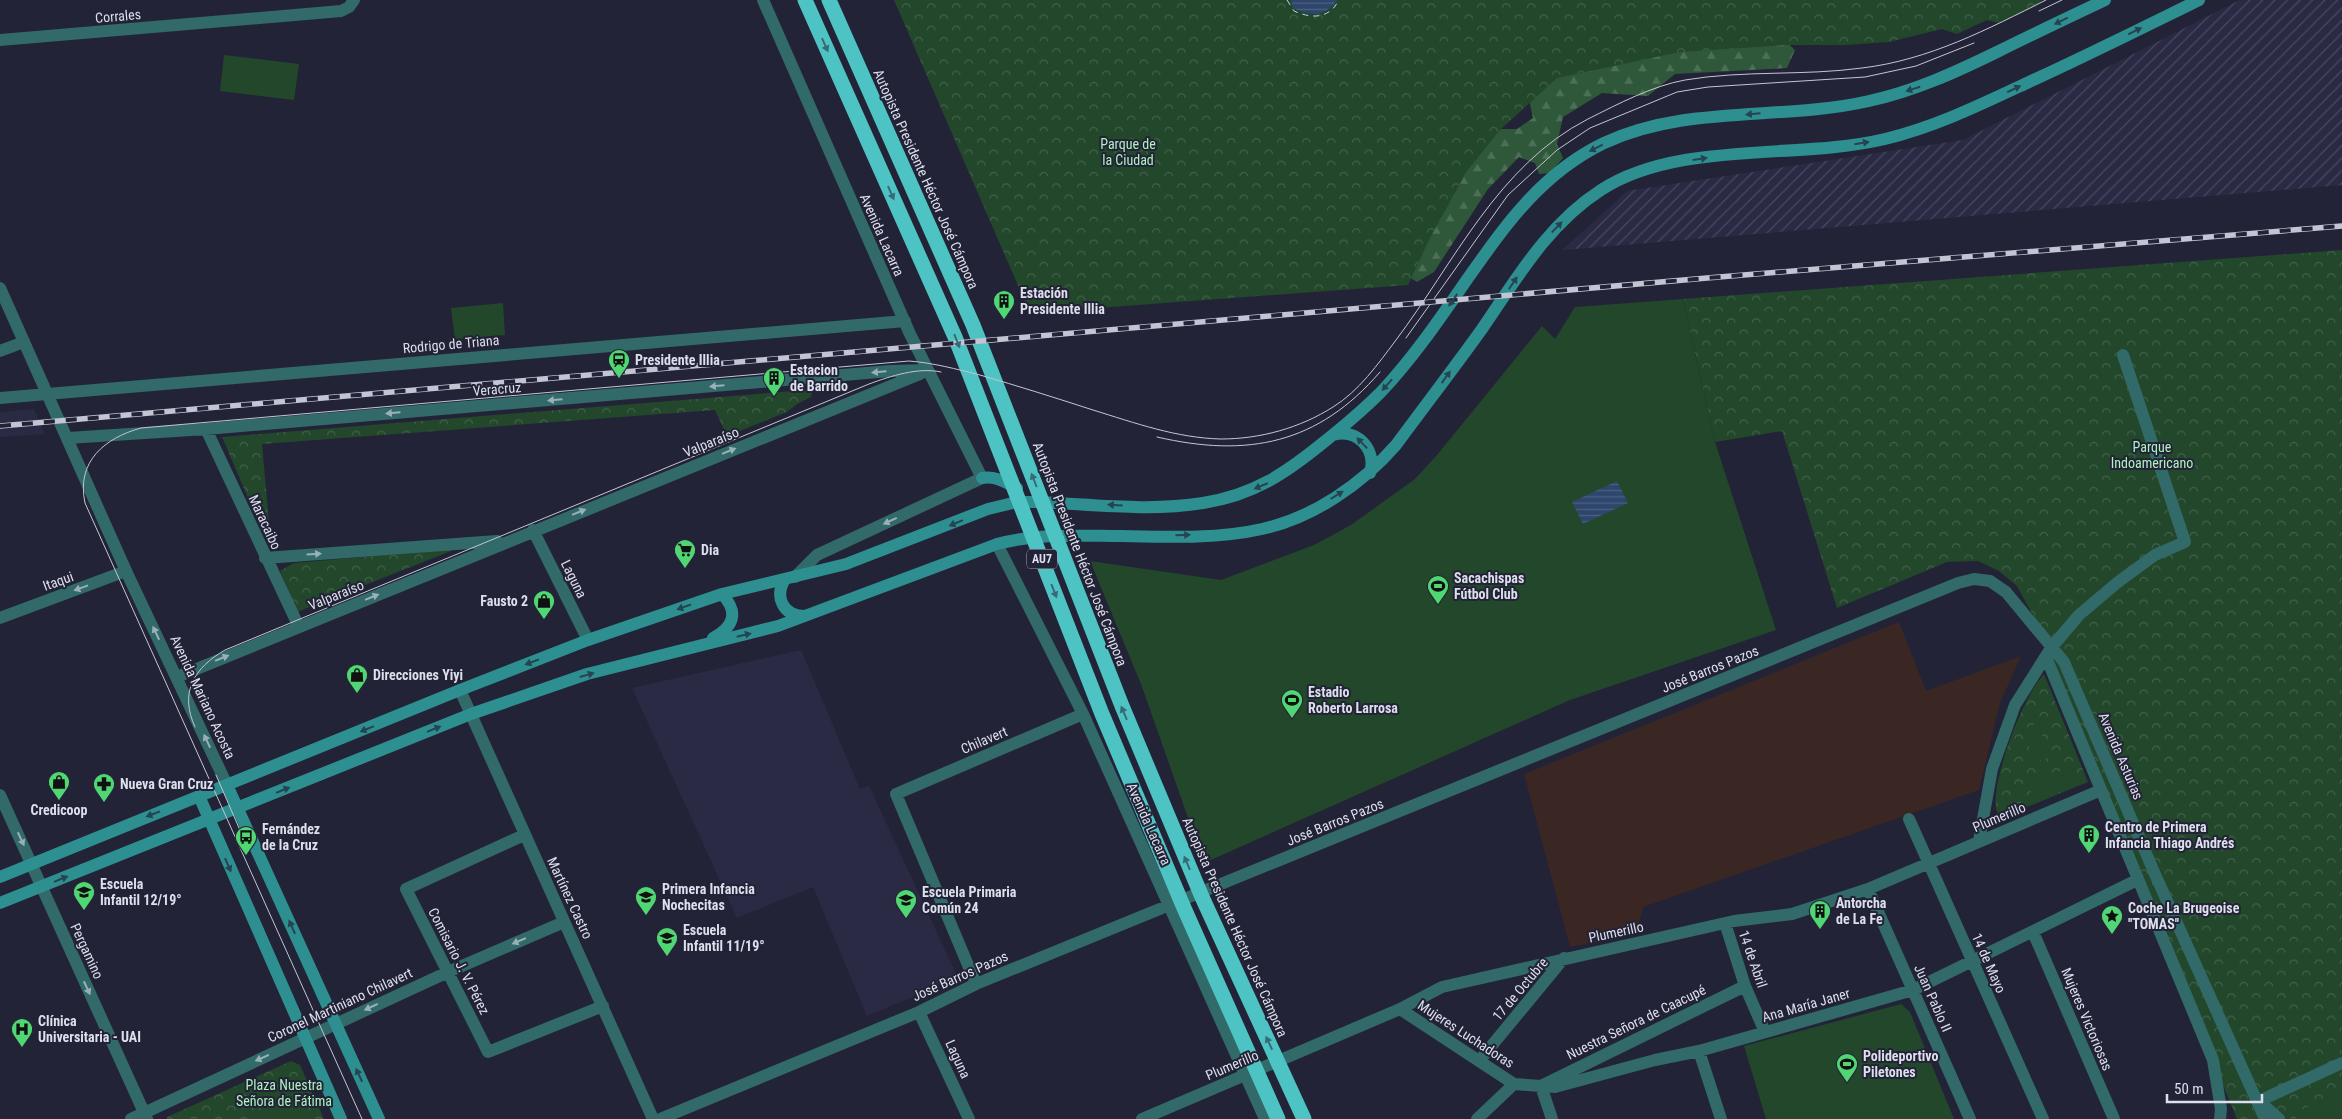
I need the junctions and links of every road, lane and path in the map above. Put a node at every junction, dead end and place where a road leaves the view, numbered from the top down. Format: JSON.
{"nodes":[{"id":1,"x":354,"y":0,"type":"edge"},
{"id":2,"x":763,"y":0,"type":"edge"},
{"id":3,"x":805,"y":0,"type":"edge"},
{"id":4,"x":829,"y":0,"type":"edge"},
{"id":5,"x":2105,"y":0,"type":"edge"},
{"id":6,"x":2198,"y":0,"type":"edge"},
{"id":7,"x":0,"y":40,"type":"edge"},
{"id":8,"x":0,"y":288,"type":"edge"},
{"id":9,"x":905,"y":322,"type":"junction"},
{"id":10,"x":24,"y":342,"type":"junction"},
{"id":11,"x":0,"y":351,"type":"edge"},
{"id":12,"x":2123,"y":354,"type":"dead end"},
{"id":13,"x":928,"y":370,"type":"junction"},
{"id":14,"x":49,"y":395,"type":"junction"},
{"id":15,"x":0,"y":398,"type":"edge"},
{"id":16,"x":206,"y":429,"type":"junction"},
{"id":17,"x":1333,"y":435,"type":"junction"},
{"id":18,"x":68,"y":438,"type":"junction"},
{"id":19,"x":1370,"y":473,"type":"junction"},
{"id":20,"x":982,"y":478,"type":"junction"},
{"id":21,"x":1034,"y":502,"type":"junction"},
{"id":22,"x":533,"y":530,"type":"junction"},
{"id":23,"x":506,"y":541,"type":"junction"},
{"id":24,"x":997,"y":544,"type":"junction"},
{"id":25,"x":265,"y":558,"type":"junction"},
{"id":26,"x":126,"y":571,"type":"junction"},
{"id":27,"x":790,"y":578,"type":"junction"},
{"id":28,"x":722,"y":594,"type":"junction"},
{"id":29,"x":2019,"y":606,"type":"joint"},
{"id":30,"x":807,"y":616,"type":"junction"},
{"id":31,"x":0,"y":618,"type":"edge"},
{"id":32,"x":298,"y":627,"type":"junction"},
{"id":33,"x":588,"y":640,"type":"junction"},
{"id":34,"x":700,"y":645,"type":"junction"},
{"id":35,"x":2049,"y":652,"type":"junction"},
{"id":36,"x":177,"y":677,"type":"junction"},
{"id":37,"x":460,"y":690,"type":"junction"},
{"id":38,"x":471,"y":714,"type":"junction"},
{"id":39,"x":1083,"y":714,"type":"junction"},
{"id":40,"x":227,"y":786,"type":"junction"},
{"id":41,"x":2101,"y":790,"type":"junction"},
{"id":42,"x":0,"y":795,"type":"edge"},
{"id":43,"x":199,"y":796,"type":"junction"},
{"id":44,"x":238,"y":808,"type":"junction"},
{"id":45,"x":1909,"y":819,"type":"dead end"},
{"id":46,"x":209,"y":820,"type":"junction"},
{"id":47,"x":524,"y":835,"type":"junction"},
{"id":48,"x":1979,"y":842,"type":"junction"},
{"id":49,"x":32,"y":862,"type":"junction"},
{"id":50,"x":1928,"y":863,"type":"junction"},
{"id":51,"x":0,"y":877,"type":"edge"},
{"id":52,"x":2137,"y":880,"type":"junction"},
{"id":53,"x":41,"y":887,"type":"junction"},
{"id":54,"x":1868,"y":888,"type":"junction"},
{"id":55,"x":0,"y":903,"type":"edge"},
{"id":56,"x":1169,"y":906,"type":"junction"},
{"id":57,"x":564,"y":922,"type":"junction"},
{"id":58,"x":1725,"y":923,"type":"junction"},
{"id":59,"x":2033,"y":932,"type":"junction"},
{"id":60,"x":1564,"y":958,"type":"junction"},
{"id":61,"x":1972,"y":962,"type":"junction"},
{"id":62,"x":448,"y":972,"type":"junction"},
{"id":63,"x":976,"y":984,"type":"junction"},
{"id":64,"x":1745,"y":986,"type":"junction"},
{"id":65,"x":1913,"y":990,"type":"junction"},
{"id":66,"x":603,"y":1006,"type":"junction"},
{"id":67,"x":1400,"y":1009,"type":"junction"},
{"id":68,"x":919,"y":1012,"type":"junction"},
{"id":69,"x":336,"y":1023,"type":"junction"},
{"id":70,"x":1765,"y":1032,"type":"junction"},
{"id":71,"x":306,"y":1038,"type":"junction"},
{"id":72,"x":1699,"y":1051,"type":"junction"},
{"id":73,"x":1479,"y":1061,"type":"junction"},
{"id":74,"x":2342,"y":1063,"type":"edge"},
{"id":75,"x":1246,"y":1076,"type":"junction"},
{"id":76,"x":1514,"y":1084,"type":"junction"},
{"id":77,"x":1540,"y":1086,"type":"junction"},
{"id":78,"x":2259,"y":1101,"type":"junction"},
{"id":79,"x":146,"y":1116,"type":"edge"},
{"id":80,"x":131,"y":1119,"type":"edge"},
{"id":81,"x":341,"y":1119,"type":"edge"},
{"id":82,"x":379,"y":1119,"type":"edge"},
{"id":83,"x":653,"y":1119,"type":"edge"},
{"id":84,"x":660,"y":1119,"type":"edge"},
{"id":85,"x":969,"y":1119,"type":"edge"},
{"id":86,"x":1142,"y":1119,"type":"edge"},
{"id":87,"x":1265,"y":1119,"type":"edge"},
{"id":88,"x":1278,"y":1119,"type":"edge"},
{"id":89,"x":1304,"y":1119,"type":"edge"},
{"id":90,"x":1477,"y":1119,"type":"edge"},
{"id":91,"x":1552,"y":1119,"type":"edge"},
{"id":92,"x":1721,"y":1119,"type":"edge"},
{"id":93,"x":1970,"y":1119,"type":"edge"},
{"id":94,"x":2043,"y":1119,"type":"edge"},
{"id":95,"x":2114,"y":1119,"type":"edge"},
{"id":96,"x":2220,"y":1119,"type":"edge"},
{"id":97,"x":2266,"y":1119,"type":"edge"},
{"id":98,"x":2279,"y":1119,"type":"edge"}],
"edges":[{"from":1,"to":7,"type":"street","name":"Corrales"},
{"from":2,"to":9,"type":"street","name":"Avenida Lacarra"},
{"from":3,"to":88,"type":"highway","number":"AU7","one_way":true},
{"from":89,"to":4,"type":"highway","name":"Autopista Presidente Héctor José Cámpora","number":"AU7","one_way":true},
{"from":5,"to":17,"type":"main road","one_way":true},
{"from":19,"to":6,"type":"main road","one_way":true},
{"from":8,"to":10,"type":"street","name":"Avenida Mariano Acosta"},
{"from":9,"to":13,"type":"street","name":"Avenida Lacarra"},
{"from":9,"to":14,"type":"street","name":"Rodrigo de Triana"},
{"from":10,"to":11,"type":"street"},
{"from":10,"to":14,"type":"street","name":"Avenida Mariano Acosta"},
{"from":12,"to":35,"type":"street"},
{"from":13,"to":16,"type":"street","name":"Veracruz","one_way":true},
{"from":13,"to":20,"type":"street","name":"Avenida Lacarra"},
{"from":22,"to":13,"type":"street","name":"Valparaíso","one_way":true},
{"from":14,"to":15,"type":"street","name":"Rodrigo de Triana"},
{"from":14,"to":18,"type":"street","name":"Avenida Mariano Acosta"},
{"from":16,"to":18,"type":"street","name":"Veracruz"},
{"from":16,"to":25,"type":"street","name":"Maracaibo"},
{"from":19,"to":17,"type":"main road","one_way":true},
{"from":17,"to":21,"type":"main road","one_way":true},
{"from":18,"to":26,"type":"street","name":"Avenida Mariano Acosta"},
{"from":24,"to":19,"type":"main road","one_way":true},
{"from":20,"to":21,"type":"main road"},
{"from":20,"to":27,"type":"street","one_way":true},
{"from":21,"to":27,"type":"main road","one_way":true},
{"from":22,"to":23,"type":"street","name":"Valparaíso"},
{"from":22,"to":33,"type":"street","name":"Laguna"},
{"from":25,"to":23,"type":"street","name":"Valparaíso","one_way":true},
{"from":32,"to":23,"type":"street","name":"Valparaíso","one_way":true},
{"from":24,"to":30,"type":"main road"},
{"from":24,"to":39,"type":"street","name":"Avenida Lacarra"},
{"from":25,"to":32,"type":"street","name":"Maracaibo"},
{"from":26,"to":31,"type":"street","name":"Itaqui","one_way":true},
{"from":36,"to":26,"type":"street","name":"Avenida Mariano Acosta","one_way":true},
{"from":27,"to":28,"type":"main road"},
{"from":27,"to":30,"type":"main road"},
{"from":28,"to":33,"type":"main road","one_way":true},
{"from":28,"to":34,"type":"main road"},
{"from":29,"to":35,"type":"street","name":"Avenida Asturias"},
{"from":29,"to":56,"type":"street","name":"José Barros Pazos"},
{"from":34,"to":30,"type":"main road","one_way":true},
{"from":36,"to":32,"type":"street","name":"Valparaíso","one_way":true},
{"from":33,"to":37,"type":"main road","one_way":true},
{"from":38,"to":34,"type":"main road","one_way":true},
{"from":35,"to":41,"type":"street","name":"Avenida Asturias"},
{"from":35,"to":48,"type":"street"},
{"from":35,"to":78,"type":"street","name":"Avenida Asturias"},
{"from":40,"to":36,"type":"street","name":"Avenida Mariano Acosta","one_way":true},
{"from":37,"to":38,"type":"street","name":"Martínez Castro"},
{"from":37,"to":40,"type":"main road","one_way":true},
{"from":44,"to":38,"type":"main road","one_way":true},
{"from":38,"to":47,"type":"street","name":"Martínez Castro"},
{"from":39,"to":56,"type":"street","name":"Avenida Lacarra"},
{"from":39,"to":63,"type":"street","name":"Chilavert"},
{"from":40,"to":43,"type":"main road"},
{"from":40,"to":44,"type":"main road","name":"Avenida Mariano Acosta"},
{"from":41,"to":48,"type":"street","name":"Plumerillo"},
{"from":41,"to":52,"type":"street","name":"Avenida Asturias"},
{"from":42,"to":49,"type":"street","name":"Pergamino","one_way":true},
{"from":43,"to":46,"type":"main road"},
{"from":43,"to":49,"type":"main road","one_way":true},
{"from":44,"to":46,"type":"main road"},
{"from":69,"to":44,"type":"main road","name":"Avenida Mariano Acosta","one_way":true},
{"from":45,"to":50,"type":"street","name":"14 de Mayo"},
{"from":53,"to":46,"type":"main road","one_way":true},
{"from":46,"to":71,"type":"main road","one_way":true},
{"from":47,"to":57,"type":"street","name":"Martínez Castro"},
{"from":47,"to":62,"type":"street","name":"Comisario J. V. Pérez"},
{"from":48,"to":50,"type":"street","name":"Plumerillo"},
{"from":49,"to":51,"type":"main road"},
{"from":49,"to":53,"type":"street","name":"Pergamino"},
{"from":50,"to":54,"type":"street","name":"Plumerillo"},
{"from":50,"to":61,"type":"street","name":"14 de Mayo"},
{"from":52,"to":59,"type":"street","name":"Ana María Janer"},
{"from":52,"to":96,"type":"street","name":"Avenida Asturias"},
{"from":53,"to":55,"type":"main road"},
{"from":53,"to":79,"type":"street","name":"Pergamino","one_way":true},
{"from":54,"to":58,"type":"street","name":"Plumerillo"},
{"from":54,"to":65,"type":"street","name":"Juan Pablo II"},
{"from":56,"to":63,"type":"street","name":"José Barros Pazos"},
{"from":56,"to":75,"type":"street","name":"Avenida Lacarra"},
{"from":57,"to":62,"type":"street","name":"Coronel Martiniano Chilavert","one_way":true},
{"from":57,"to":66,"type":"street","name":"Martínez Castro"},
{"from":58,"to":60,"type":"street","name":"Plumerillo"},
{"from":58,"to":64,"type":"street","name":"14 de Abril"},
{"from":59,"to":61,"type":"street","name":"Ana María Janer"},
{"from":59,"to":95,"type":"street","name":"Mujeres Victoriosas"},
{"from":60,"to":67,"type":"street","name":"Plumerillo"},
{"from":60,"to":73,"type":"street","name":"17 de Octubre"},
{"from":61,"to":65,"type":"street","name":"Ana María Janer"},
{"from":61,"to":94,"type":"street","name":"14 de Mayo"},
{"from":62,"to":66,"type":"street","name":"Comisario J. V. Pérez"},
{"from":62,"to":69,"type":"street","name":"Coronel Martiniano Chilavert","one_way":true},
{"from":63,"to":68,"type":"street","name":"José Barros Pazos"},
{"from":64,"to":70,"type":"street","name":"14 de Abril"},
{"from":64,"to":77,"type":"street","name":"Nuestra Señora de Caacupé"},
{"from":65,"to":70,"type":"street","name":"Ana María Janer"},
{"from":65,"to":93,"type":"street","name":"Juan Pablo II"},
{"from":66,"to":83,"type":"street","name":"Martínez Castro"},
{"from":67,"to":73,"type":"street","name":"Mujeres Luchadoras"},
{"from":67,"to":75,"type":"street","name":"Plumerillo"},
{"from":68,"to":84,"type":"street","name":"José Barros Pazos"},
{"from":68,"to":85,"type":"street","name":"Laguna"},
{"from":69,"to":71,"type":"street","name":"Coronel Martiniano Chilavert"},
{"from":82,"to":69,"type":"main road","name":"Avenida Mariano Acosta","one_way":true},
{"from":70,"to":72,"type":"street","name":"Ana María Janer"},
{"from":71,"to":79,"type":"street","name":"Coronel Martiniano Chilavert","one_way":true},
{"from":71,"to":81,"type":"main road"},
{"from":72,"to":77,"type":"street","name":"Ana María Janer"},
{"from":72,"to":92,"type":"street"},
{"from":73,"to":76,"type":"street","name":"Mujeres Luchadoras"},
{"from":74,"to":78,"type":"street"},
{"from":75,"to":86,"type":"street","name":"Plumerillo"},
{"from":75,"to":87,"type":"street","name":"Avenida Lacarra"},
{"from":76,"to":77,"type":"street","name":"Ana María Janer"},
{"from":76,"to":90,"type":"street"},
{"from":77,"to":91,"type":"street"},
{"from":78,"to":97,"type":"street","name":"Avenida Asturias"},
{"from":78,"to":98,"type":"street"},
{"from":79,"to":80,"type":"street","name":"Coronel Martiniano Chilavert"}]}
